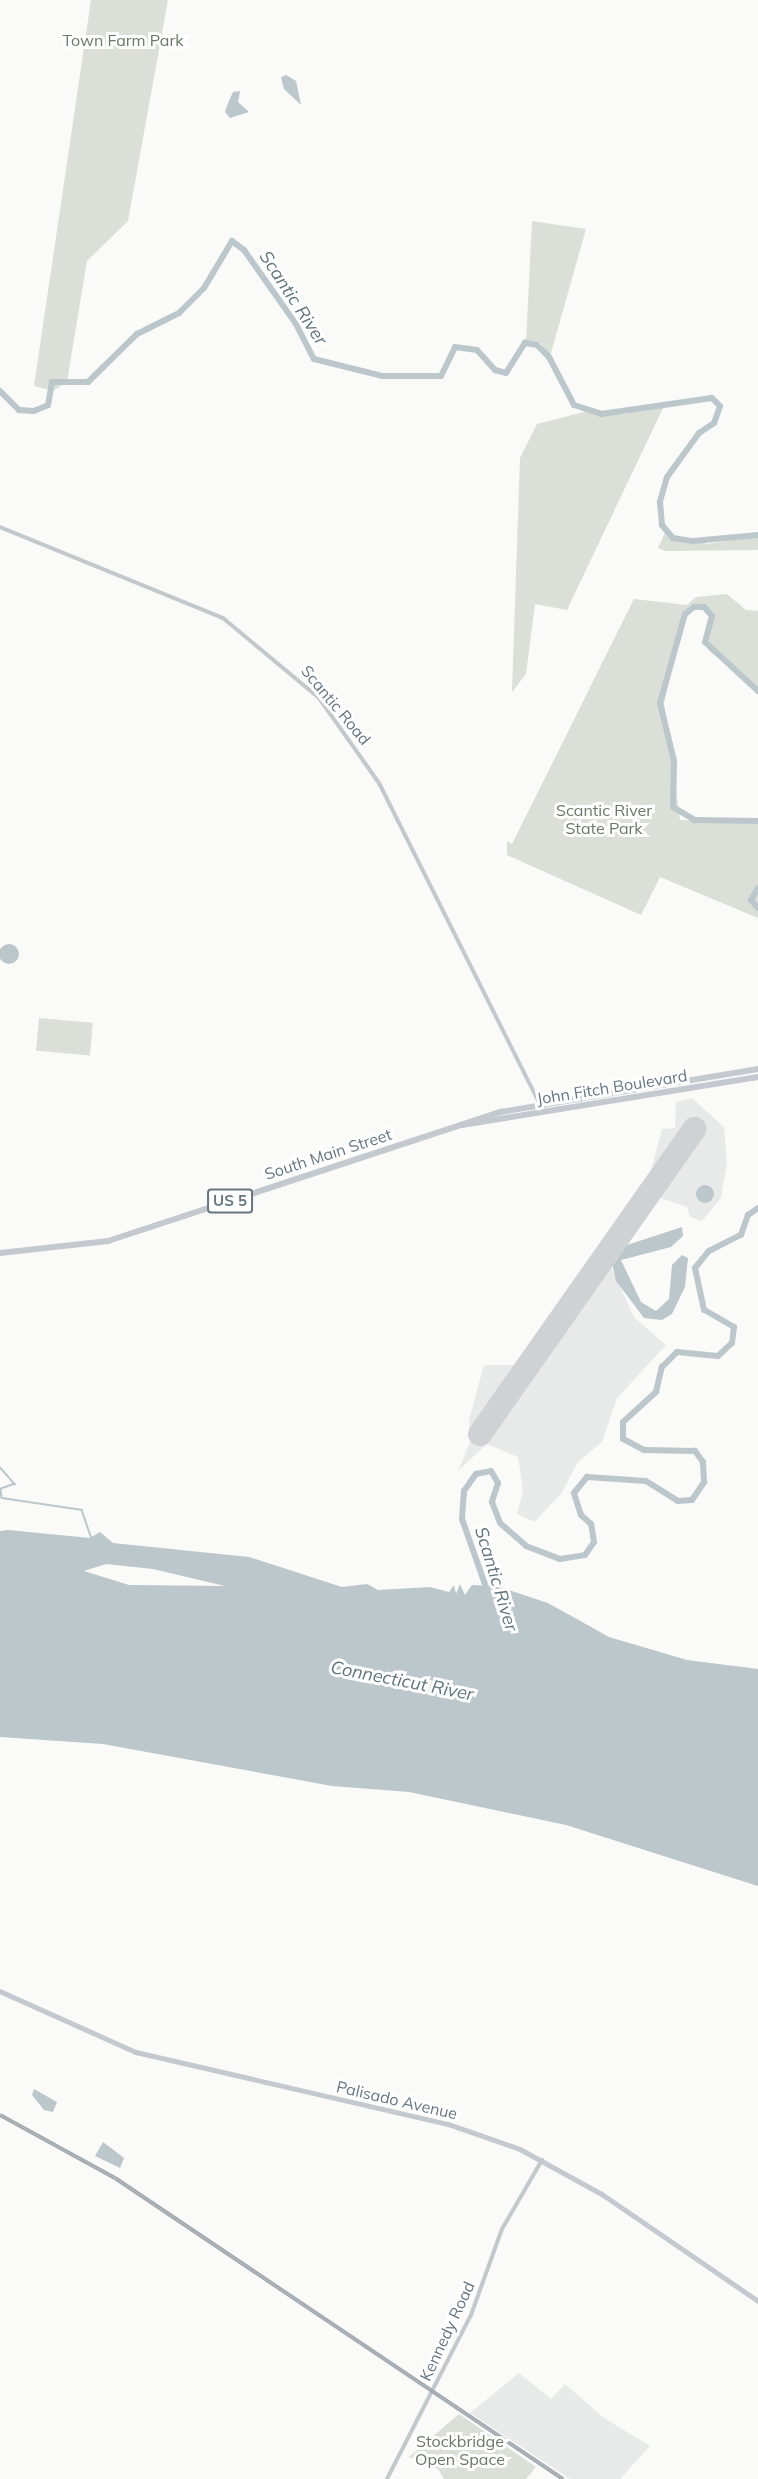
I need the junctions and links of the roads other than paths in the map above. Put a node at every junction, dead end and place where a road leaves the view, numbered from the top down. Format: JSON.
{"nodes":[{"id":1,"x":0,"y":526,"type":"edge"},
{"id":2,"x":758,"y":1069,"type":"edge"},
{"id":3,"x":726,"y":1074,"type":"junction"},
{"id":4,"x":758,"y":1077,"type":"edge"},
{"id":5,"x":728,"y":1082,"type":"junction"},
{"id":6,"x":542,"y":1108,"type":"junction"},
{"id":7,"x":501,"y":1115,"type":"joint"},
{"id":8,"x":0,"y":1253,"type":"edge"},
{"id":9,"x":0,"y":1990,"type":"edge"},
{"id":10,"x":542,"y":2159,"type":"junction"},
{"id":11,"x":758,"y":2301,"type":"edge"},
{"id":12,"x":387,"y":2479,"type":"edge"}],
"edges":[{"from":1,"to":6,"type":"street","name":"Scantic Road"},
{"from":2,"to":3,"type":"highway","name":"John Fitch Boulevard","number":"US 5"},
{"from":3,"to":5,"type":"highway"},
{"from":3,"to":6,"type":"highway","name":"John Fitch Boulevard","number":"US 5"},
{"from":4,"to":5,"type":"highway","name":"John Fitch Boulevard","number":"US 5"},
{"from":5,"to":6,"type":"highway","name":"John Fitch Boulevard","number":"US 5"},
{"from":6,"to":7,"type":"highway","name":"John Fitch Boulevard","number":"US 5"},
{"from":7,"to":8,"type":"highway","name":"South Main Street","number":"US 5"},
{"from":9,"to":10,"type":"main road","name":"Palisado Avenue"},
{"from":10,"to":11,"type":"main road","name":"Palisado Avenue"},
{"from":10,"to":12,"type":"street","name":"Kennedy Road"}]}
